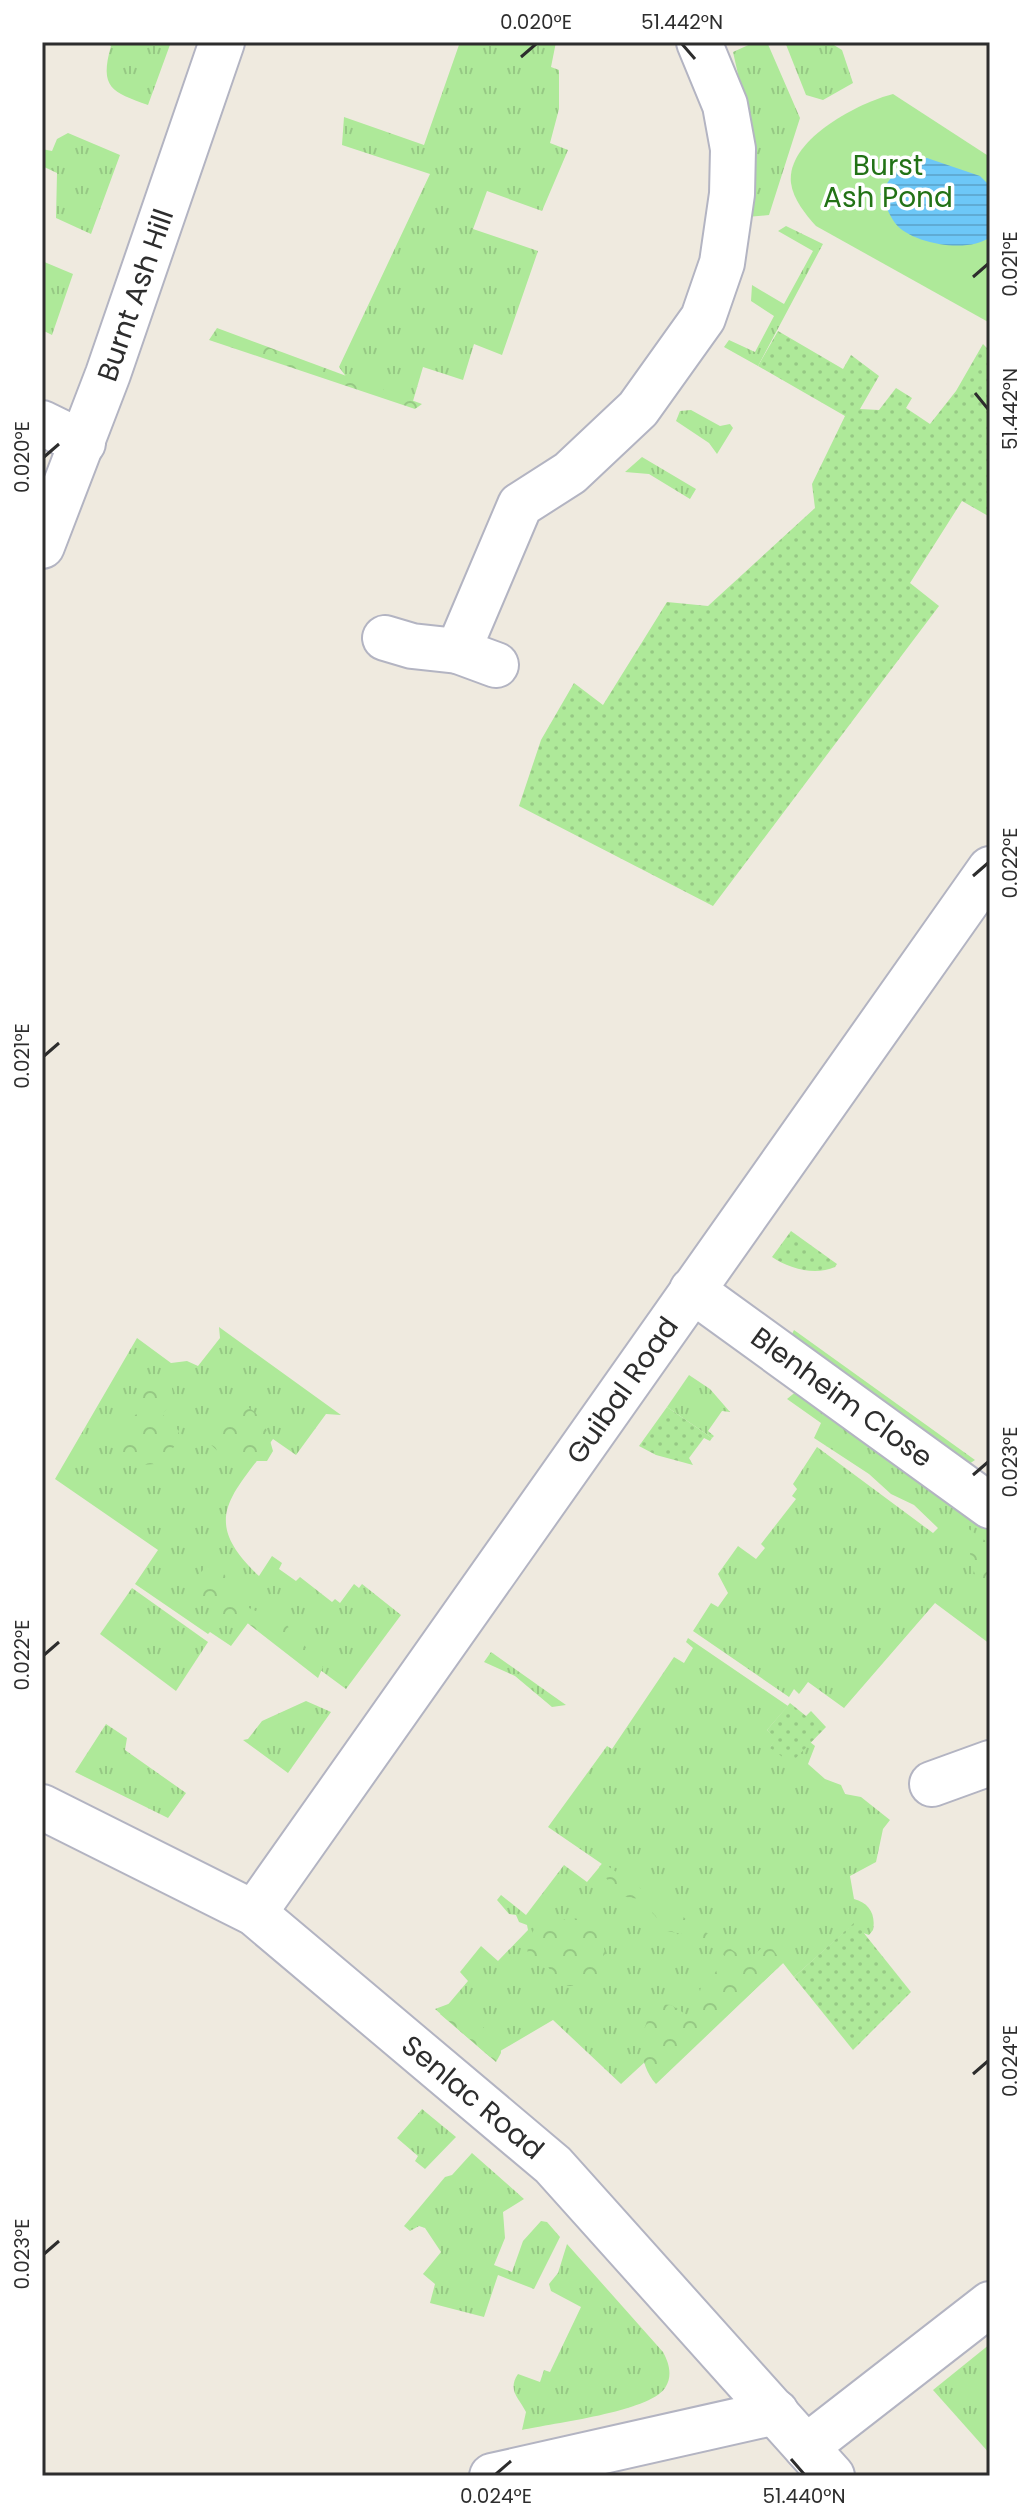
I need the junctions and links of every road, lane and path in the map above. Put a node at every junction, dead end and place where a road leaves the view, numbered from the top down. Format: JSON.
{"nodes":[{"id":1,"x":222,"y":42,"type":"edge"},
{"id":2,"x":699,"y":42,"type":"edge"},
{"id":3,"x":42,"y":423,"type":"edge"},
{"id":4,"x":83,"y":443,"type":"junction"},
{"id":5,"x":42,"y":546,"type":"edge"},
{"id":6,"x":385,"y":638,"type":"dead end"},
{"id":7,"x":990,"y":869,"type":"edge"},
{"id":8,"x":692,"y":1290,"type":"junction"},
{"id":9,"x":990,"y":1506,"type":"edge"},
{"id":10,"x":990,"y":1763,"type":"edge"},
{"id":11,"x":932,"y":1784,"type":"dead end"},
{"id":12,"x":42,"y":1807,"type":"edge"},
{"id":13,"x":254,"y":1913,"type":"junction"},
{"id":14,"x":990,"y":2304,"type":"edge"},
{"id":15,"x":776,"y":2412,"type":"junction"},
{"id":16,"x":819,"y":2461,"type":"edge"},
{"id":17,"x":492,"y":2476,"type":"edge"}],
"edges":[{"from":1,"to":4,"type":"street","name":"Burnt Ash Hill"},
{"from":2,"to":6,"type":"street"},
{"from":3,"to":4,"type":"street"},
{"from":4,"to":5,"type":"street","name":"Burnt Ash Hill"},
{"from":7,"to":8,"type":"street","name":"Guibal Road"},
{"from":8,"to":9,"type":"street","name":"Blenheim Close"},
{"from":8,"to":13,"type":"street","name":"Guibal Road"},
{"from":10,"to":11,"type":"street"},
{"from":12,"to":13,"type":"street","name":"Senlac Road"},
{"from":13,"to":15,"type":"street","name":"Senlac Road"},
{"from":14,"to":16,"type":"street"},
{"from":15,"to":16,"type":"street","name":"Senlac Road"},
{"from":15,"to":17,"type":"street"}]}
